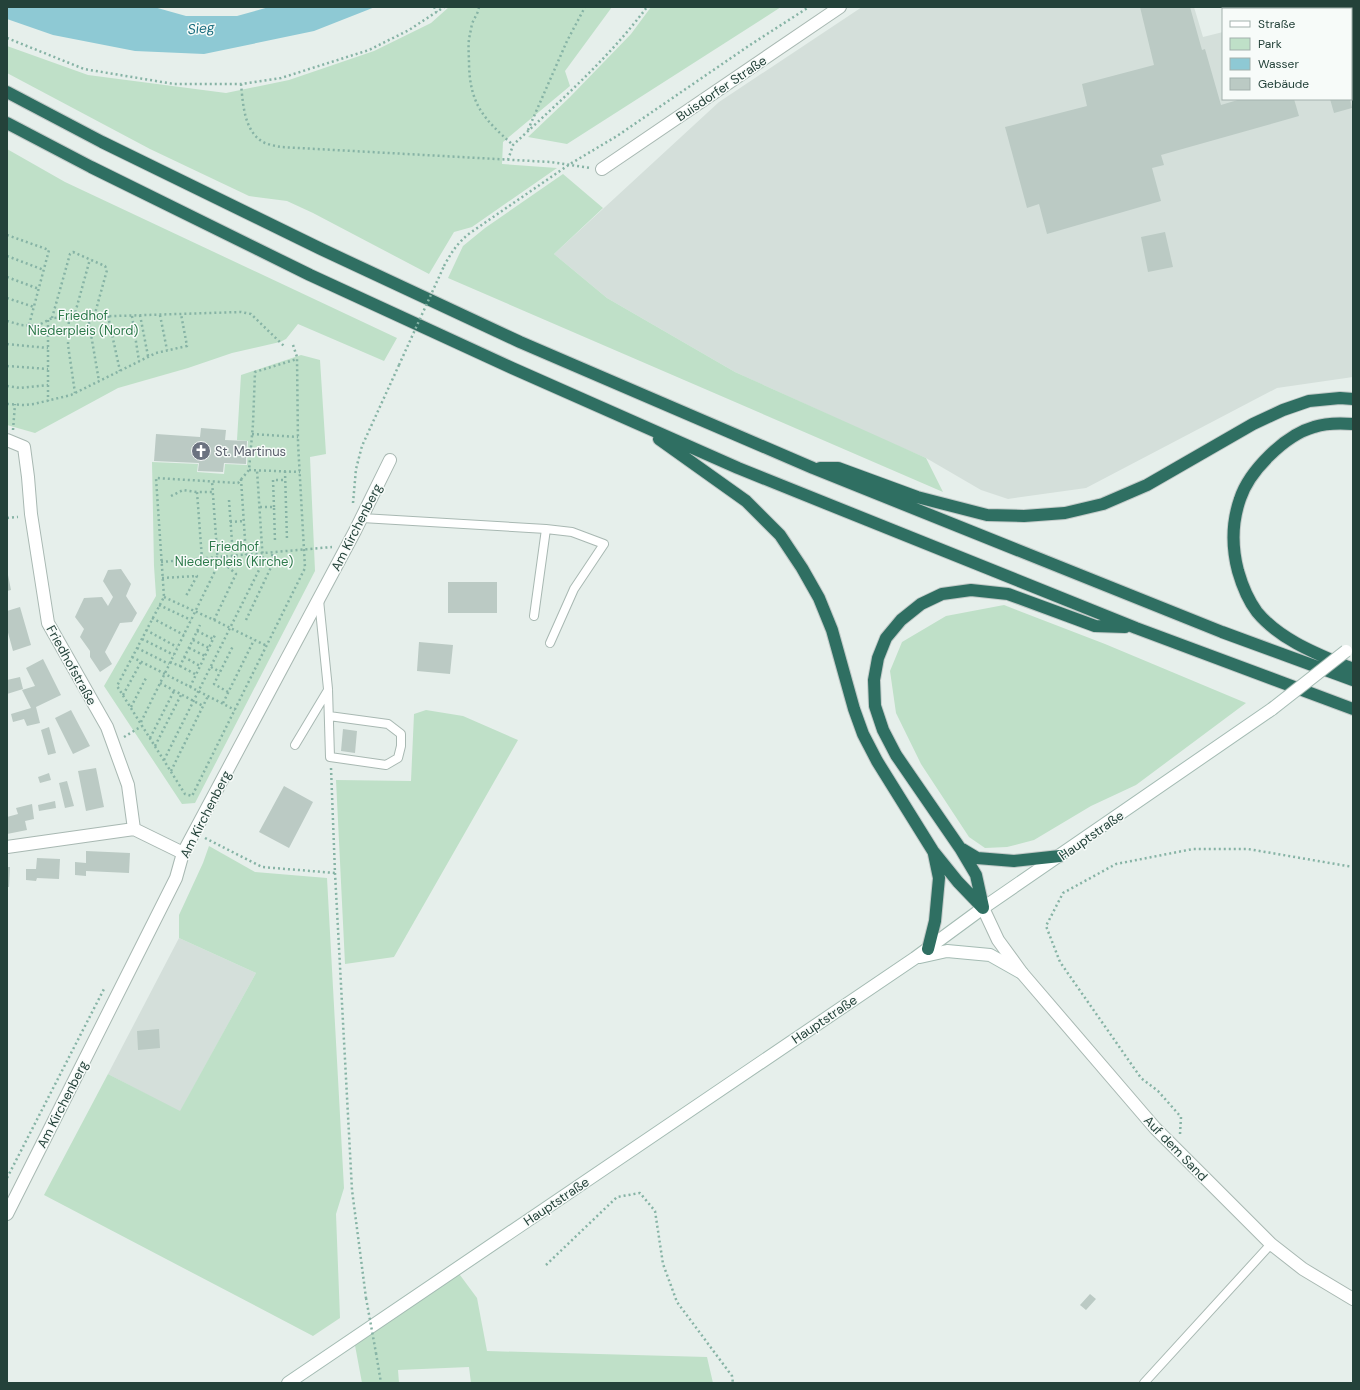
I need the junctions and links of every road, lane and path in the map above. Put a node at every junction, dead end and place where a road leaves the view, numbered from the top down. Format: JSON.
{"nodes":[{"id":1,"x":434,"y":7,"type":"edge"},
{"id":2,"x":444,"y":7,"type":"edge"},
{"id":3,"x":479,"y":7,"type":"edge"},
{"id":4,"x":585,"y":7,"type":"edge"},
{"id":5,"x":647,"y":7,"type":"edge"},
{"id":6,"x":809,"y":7,"type":"edge"},
{"id":7,"x":840,"y":7,"type":"edge"},
{"id":8,"x":437,"y":12,"type":"junction"},
{"id":9,"x":7,"y":38,"type":"edge"},
{"id":10,"x":241,"y":84,"type":"junction"},
{"id":11,"x":7,"y":92,"type":"edge"},
{"id":12,"x":7,"y":123,"type":"edge"},
{"id":13,"x":527,"y":132,"type":"junction"},
{"id":14,"x":513,"y":145,"type":"junction"},
{"id":15,"x":508,"y":160,"type":"junction"},
{"id":16,"x":570,"y":164,"type":"junction"},
{"id":17,"x":602,"y":170,"type":"joint"},
{"id":18,"x":7,"y":235,"type":"edge"},
{"id":19,"x":7,"y":256,"type":"edge"},
{"id":20,"x":90,"y":260,"type":"junction"},
{"id":21,"x":44,"y":270,"type":"junction"},
{"id":22,"x":7,"y":277,"type":"edge"},
{"id":23,"x":39,"y":289,"type":"junction"},
{"id":24,"x":7,"y":298,"type":"edge"},
{"id":25,"x":34,"y":307,"type":"junction"},
{"id":26,"x":181,"y":314,"type":"junction"},
{"id":27,"x":140,"y":315,"type":"junction"},
{"id":28,"x":160,"y":315,"type":"junction"},
{"id":29,"x":108,"y":316,"type":"junction"},
{"id":30,"x":132,"y":316,"type":"junction"},
{"id":31,"x":69,"y":317,"type":"junction"},
{"id":32,"x":74,"y":317,"type":"junction"},
{"id":33,"x":88,"y":317,"type":"junction"},
{"id":34,"x":94,"y":317,"type":"junction"},
{"id":35,"x":52,"y":318,"type":"junction"},
{"id":36,"x":48,"y":320,"type":"junction"},
{"id":37,"x":7,"y":321,"type":"edge"},
{"id":38,"x":29,"y":325,"type":"junction"},
{"id":39,"x":7,"y":344,"type":"edge"},
{"id":40,"x":293,"y":345,"type":"dead end"},
{"id":41,"x":285,"y":347,"type":"dead end"},
{"id":42,"x":48,"y":348,"type":"junction"},
{"id":43,"x":167,"y":350,"type":"junction"},
{"id":44,"x":148,"y":356,"type":"junction"},
{"id":45,"x":297,"y":359,"type":"junction"},
{"id":46,"x":139,"y":361,"type":"junction"},
{"id":47,"x":7,"y":366,"type":"edge"},
{"id":48,"x":48,"y":369,"type":"junction"},
{"id":49,"x":120,"y":371,"type":"junction"},
{"id":50,"x":99,"y":381,"type":"junction"},
{"id":51,"x":48,"y":385,"type":"junction"},
{"id":52,"x":7,"y":386,"type":"edge"},
{"id":53,"x":75,"y":393,"type":"junction"},
{"id":54,"x":1353,"y":399,"type":"edge"},
{"id":55,"x":48,"y":401,"type":"junction"},
{"id":56,"x":7,"y":404,"type":"edge"},
{"id":57,"x":15,"y":404,"type":"junction"},
{"id":58,"x":640,"y":424,"type":"junction"},
{"id":59,"x":1353,"y":424,"type":"edge"},
{"id":60,"x":252,"y":434,"type":"junction"},
{"id":61,"x":298,"y":437,"type":"junction"},
{"id":62,"x":8,"y":440,"type":"edge"},
{"id":63,"x":390,"y":460,"type":"dead end"},
{"id":64,"x":813,"y":468,"type":"junction"},
{"id":65,"x":249,"y":470,"type":"junction"},
{"id":66,"x":257,"y":470,"type":"junction"},
{"id":67,"x":285,"y":471,"type":"junction"},
{"id":68,"x":300,"y":472,"type":"junction"},
{"id":69,"x":241,"y":479,"type":"junction"},
{"id":70,"x":286,"y":480,"type":"junction"},
{"id":71,"x":212,"y":481,"type":"junction"},
{"id":72,"x":197,"y":492,"type":"junction"},
{"id":73,"x":213,"y":492,"type":"junction"},
{"id":74,"x":171,"y":496,"type":"dead end"},
{"id":75,"x":229,"y":500,"type":"dead end"},
{"id":76,"x":353,"y":506,"type":"dead end"},
{"id":77,"x":260,"y":507,"type":"junction"},
{"id":78,"x":274,"y":507,"type":"junction"},
{"id":79,"x":362,"y":518,"type":"junction"},
{"id":80,"x":244,"y":521,"type":"junction"},
{"id":81,"x":230,"y":522,"type":"junction"},
{"id":82,"x":546,"y":529,"type":"junction"},
{"id":83,"x":288,"y":540,"type":"dead end"},
{"id":84,"x":275,"y":542,"type":"dead end"},
{"id":85,"x":304,"y":550,"type":"junction"},
{"id":86,"x":345,"y":550,"type":"junction"},
{"id":87,"x":272,"y":553,"type":"junction"},
{"id":88,"x":263,"y":554,"type":"junction"},
{"id":89,"x":246,"y":555,"type":"junction"},
{"id":90,"x":233,"y":556,"type":"junction"},
{"id":91,"x":218,"y":558,"type":"junction"},
{"id":92,"x":202,"y":559,"type":"junction"},
{"id":93,"x":161,"y":562,"type":"junction"},
{"id":94,"x":162,"y":578,"type":"junction"},
{"id":95,"x":186,"y":596,"type":"dead end"},
{"id":96,"x":164,"y":597,"type":"junction"},
{"id":97,"x":318,"y":600,"type":"junction"},
{"id":98,"x":159,"y":605,"type":"junction"},
{"id":99,"x":195,"y":611,"type":"junction"},
{"id":100,"x":534,"y":616,"type":"dead end"},
{"id":101,"x":152,"y":618,"type":"junction"},
{"id":102,"x":191,"y":620,"type":"junction"},
{"id":103,"x":214,"y":620,"type":"junction"},
{"id":104,"x":246,"y":620,"type":"dead end"},
{"id":105,"x":200,"y":625,"type":"dead end"},
{"id":106,"x":230,"y":628,"type":"junction"},
{"id":107,"x":1136,"y":628,"type":"junction"},
{"id":108,"x":146,"y":630,"type":"junction"},
{"id":109,"x":197,"y":631,"type":"junction"},
{"id":110,"x":216,"y":633,"type":"dead end"},
{"id":111,"x":184,"y":635,"type":"junction"},
{"id":112,"x":142,"y":639,"type":"junction"},
{"id":113,"x":213,"y":639,"type":"junction"},
{"id":114,"x":193,"y":640,"type":"junction"},
{"id":115,"x":254,"y":640,"type":"junction"},
{"id":116,"x":550,"y":643,"type":"dead end"},
{"id":117,"x":233,"y":646,"type":"dead end"},
{"id":118,"x":266,"y":646,"type":"junction"},
{"id":119,"x":177,"y":647,"type":"junction"},
{"id":120,"x":137,"y":648,"type":"junction"},
{"id":121,"x":189,"y":648,"type":"junction"},
{"id":122,"x":209,"y":648,"type":"junction"},
{"id":123,"x":1349,"y":648,"type":"edge"},
{"id":124,"x":174,"y":655,"type":"junction"},
{"id":125,"x":205,"y":656,"type":"junction"},
{"id":126,"x":132,"y":657,"type":"junction"},
{"id":127,"x":184,"y":657,"type":"junction"},
{"id":128,"x":141,"y":662,"type":"junction"},
{"id":129,"x":170,"y":663,"type":"junction"},
{"id":130,"x":180,"y":666,"type":"junction"},
{"id":131,"x":200,"y":666,"type":"junction"},
{"id":132,"x":211,"y":667,"type":"junction"},
{"id":133,"x":1353,"y":669,"type":"edge"},
{"id":134,"x":220,"y":672,"type":"junction"},
{"id":135,"x":164,"y":674,"type":"junction"},
{"id":136,"x":195,"y":674,"type":"junction"},
{"id":137,"x":147,"y":676,"type":"dead end"},
{"id":138,"x":1353,"y":680,"type":"edge"},
{"id":139,"x":160,"y":683,"type":"junction"},
{"id":140,"x":190,"y":687,"type":"junction"},
{"id":141,"x":328,"y":689,"type":"junction"},
{"id":142,"x":174,"y":691,"type":"junction"},
{"id":143,"x":198,"y":691,"type":"junction"},
{"id":144,"x":228,"y":692,"type":"junction"},
{"id":145,"x":123,"y":695,"type":"junction"},
{"id":146,"x":181,"y":695,"type":"junction"},
{"id":147,"x":208,"y":696,"type":"junction"},
{"id":148,"x":193,"y":701,"type":"junction"},
{"id":149,"x":223,"y":704,"type":"junction"},
{"id":150,"x":203,"y":706,"type":"junction"},
{"id":151,"x":131,"y":708,"type":"junction"},
{"id":152,"x":235,"y":710,"type":"junction"},
{"id":153,"x":1353,"y":710,"type":"edge"},
{"id":154,"x":329,"y":716,"type":"junction"},
{"id":155,"x":141,"y":724,"type":"junction"},
{"id":156,"x":150,"y":738,"type":"junction"},
{"id":157,"x":113,"y":744,"type":"junction"},
{"id":158,"x":295,"y":745,"type":"dead end"},
{"id":159,"x":155,"y":746,"type":"junction"},
{"id":160,"x":330,"y":758,"type":"junction"},
{"id":161,"x":164,"y":760,"type":"junction"},
{"id":162,"x":171,"y":771,"type":"junction"},
{"id":163,"x":134,"y":829,"type":"junction"},
{"id":164,"x":194,"y":832,"type":"junction"},
{"id":165,"x":7,"y":847,"type":"edge"},
{"id":166,"x":960,"y":848,"type":"junction"},
{"id":167,"x":933,"y":851,"type":"junction"},
{"id":168,"x":183,"y":853,"type":"junction"},
{"id":169,"x":1060,"y":856,"type":"junction"},
{"id":170,"x":1353,"y":867,"type":"edge"},
{"id":171,"x":334,"y":873,"type":"junction"},
{"id":172,"x":983,"y":908,"type":"junction"},
{"id":173,"x":928,"y":949,"type":"junction"},
{"id":174,"x":915,"y":958,"type":"junction"},
{"id":175,"x":1022,"y":973,"type":"junction"},
{"id":176,"x":106,"y":985,"type":"dead end"},
{"id":177,"x":1180,"y":1153,"type":"junction"},
{"id":178,"x":7,"y":1178,"type":"edge"},
{"id":179,"x":7,"y":1214,"type":"edge"},
{"id":180,"x":1271,"y":1244,"type":"junction"},
{"id":181,"x":546,"y":1264,"type":"dead end"},
{"id":182,"x":1353,"y":1299,"type":"edge"},
{"id":183,"x":288,"y":1383,"type":"edge"},
{"id":184,"x":381,"y":1383,"type":"edge"},
{"id":185,"x":733,"y":1383,"type":"edge"},
{"id":186,"x":1144,"y":1383,"type":"edge"}],
"edges":[{"from":1,"to":8,"type":"path"},
{"from":2,"to":8,"type":"path"},
{"from":3,"to":14,"type":"path"},
{"from":4,"to":13,"type":"path"},
{"from":5,"to":13,"type":"path"},
{"from":6,"to":16,"type":"path"},
{"from":7,"to":17,"type":"street","name":"Buisdorfer Straße"},
{"from":8,"to":10,"type":"path"},
{"from":9,"to":10,"type":"path"},
{"from":10,"to":15,"type":"path"},
{"from":11,"to":64,"type":"highway"},
{"from":12,"to":58,"type":"highway"},
{"from":13,"to":14,"type":"path"},
{"from":14,"to":15,"type":"path"},
{"from":15,"to":16,"type":"path"},
{"from":16,"to":17,"type":"path"},
{"from":16,"to":76,"type":"path","bridge":true},
{"from":18,"to":21,"type":"path"},
{"from":19,"to":21,"type":"path"},
{"from":20,"to":32,"type":"path"},
{"from":20,"to":34,"type":"path"},
{"from":20,"to":35,"type":"path"},
{"from":21,"to":23,"type":"path"},
{"from":22,"to":23,"type":"path"},
{"from":23,"to":25,"type":"path"},
{"from":24,"to":25,"type":"path"},
{"from":25,"to":38,"type":"path"},
{"from":26,"to":28,"type":"path"},
{"from":26,"to":41,"type":"path"},
{"from":26,"to":43,"type":"path"},
{"from":27,"to":28,"type":"path"},
{"from":27,"to":30,"type":"path"},
{"from":27,"to":44,"type":"path"},
{"from":28,"to":43,"type":"path"},
{"from":29,"to":30,"type":"path"},
{"from":29,"to":34,"type":"path"},
{"from":29,"to":49,"type":"path"},
{"from":30,"to":46,"type":"path"},
{"from":31,"to":32,"type":"path"},
{"from":31,"to":35,"type":"path"},
{"from":31,"to":53,"type":"path"},
{"from":32,"to":33,"type":"path"},
{"from":33,"to":34,"type":"path"},
{"from":33,"to":50,"type":"path"},
{"from":35,"to":36,"type":"path"},
{"from":36,"to":38,"type":"path"},
{"from":36,"to":42,"type":"path"},
{"from":37,"to":38,"type":"path"},
{"from":39,"to":42,"type":"path"},
{"from":40,"to":45,"type":"path"},
{"from":42,"to":48,"type":"path"},
{"from":43,"to":44,"type":"path"},
{"from":44,"to":46,"type":"path"},
{"from":45,"to":60,"type":"path"},
{"from":45,"to":61,"type":"path"},
{"from":46,"to":49,"type":"path"},
{"from":47,"to":48,"type":"path"},
{"from":48,"to":51,"type":"path"},
{"from":49,"to":50,"type":"path"},
{"from":50,"to":53,"type":"path"},
{"from":51,"to":52,"type":"path"},
{"from":51,"to":55,"type":"path"},
{"from":53,"to":55,"type":"path"},
{"from":54,"to":64,"type":"highway"},
{"from":55,"to":57,"type":"path"},
{"from":56,"to":57,"type":"path"},
{"from":57,"to":62,"type":"path"},
{"from":58,"to":107,"type":"highway"},
{"from":58,"to":167,"type":"highway"},
{"from":59,"to":133,"type":"highway"},
{"from":60,"to":61,"type":"path"},
{"from":60,"to":65,"type":"path"},
{"from":61,"to":68,"type":"path"},
{"from":62,"to":157,"type":"street","name":"Friedhofstraße"},
{"from":63,"to":79,"type":"street","name":"Am Kirchenberg"},
{"from":64,"to":138,"type":"highway"},
{"from":65,"to":66,"type":"path"},
{"from":65,"to":69,"type":"path"},
{"from":66,"to":67,"type":"path"},
{"from":66,"to":77,"type":"path"},
{"from":67,"to":68,"type":"path"},
{"from":67,"to":70,"type":"path"},
{"from":68,"to":85,"type":"path"},
{"from":69,"to":71,"type":"path"},
{"from":69,"to":80,"type":"path"},
{"from":70,"to":78,"type":"path"},
{"from":70,"to":83,"type":"path"},
{"from":71,"to":73,"type":"path"},
{"from":71,"to":93,"type":"path"},
{"from":72,"to":73,"type":"path"},
{"from":72,"to":74,"type":"path"},
{"from":72,"to":92,"type":"path"},
{"from":73,"to":91,"type":"path"},
{"from":75,"to":81,"type":"path"},
{"from":77,"to":78,"type":"path"},
{"from":77,"to":88,"type":"path"},
{"from":78,"to":84,"type":"path"},
{"from":79,"to":82,"type":"lane"},
{"from":79,"to":86,"type":"street","name":"Am Kirchenberg"},
{"from":80,"to":81,"type":"path"},
{"from":80,"to":89,"type":"path"},
{"from":81,"to":90,"type":"path"},
{"from":82,"to":100,"type":"lane"},
{"from":82,"to":116,"type":"lane"},
{"from":85,"to":86,"type":"path"},
{"from":85,"to":87,"type":"path"},
{"from":85,"to":118,"type":"path"},
{"from":86,"to":97,"type":"street","name":"Am Kirchenberg"},
{"from":87,"to":88,"type":"path"},
{"from":87,"to":104,"type":"path"},
{"from":88,"to":89,"type":"path"},
{"from":88,"to":106,"type":"path"},
{"from":89,"to":90,"type":"path"},
{"from":90,"to":91,"type":"path"},
{"from":91,"to":92,"type":"path"},
{"from":91,"to":99,"type":"path"},
{"from":91,"to":103,"type":"path"},
{"from":92,"to":93,"type":"path"},
{"from":93,"to":94,"type":"path"},
{"from":94,"to":95,"type":"path"},
{"from":94,"to":96,"type":"path"},
{"from":96,"to":98,"type":"path"},
{"from":96,"to":99,"type":"path"},
{"from":97,"to":141,"type":"lane"},
{"from":97,"to":164,"type":"street","name":"Am Kirchenberg"},
{"from":98,"to":101,"type":"path"},
{"from":98,"to":102,"type":"path"},
{"from":99,"to":102,"type":"path"},
{"from":99,"to":103,"type":"path"},
{"from":101,"to":108,"type":"path"},
{"from":101,"to":111,"type":"path"},
{"from":102,"to":111,"type":"path"},
{"from":103,"to":106,"type":"path"},
{"from":105,"to":109,"type":"path"},
{"from":106,"to":115,"type":"path"},
{"from":106,"to":132,"type":"path"},
{"from":107,"to":153,"type":"highway"},
{"from":107,"to":166,"type":"highway"},
{"from":108,"to":112,"type":"path"},
{"from":108,"to":119,"type":"path"},
{"from":109,"to":113,"type":"path"},
{"from":109,"to":114,"type":"path"},
{"from":110,"to":113,"type":"path"},
{"from":111,"to":119,"type":"path"},
{"from":112,"to":120,"type":"path"},
{"from":112,"to":124,"type":"path"},
{"from":113,"to":122,"type":"path"},
{"from":114,"to":121,"type":"path"},
{"from":114,"to":122,"type":"path"},
{"from":115,"to":118,"type":"path"},
{"from":115,"to":144,"type":"path"},
{"from":117,"to":134,"type":"path"},
{"from":118,"to":152,"type":"path"},
{"from":119,"to":124,"type":"path"},
{"from":120,"to":126,"type":"path"},
{"from":120,"to":129,"type":"path"},
{"from":121,"to":125,"type":"path"},
{"from":121,"to":127,"type":"path"},
{"from":122,"to":125,"type":"path"},
{"from":123,"to":169,"type":"street","name":"Hauptstraße","bridge":true},
{"from":124,"to":129,"type":"path"},
{"from":125,"to":131,"type":"path"},
{"from":126,"to":128,"type":"path"},
{"from":126,"to":145,"type":"path"},
{"from":127,"to":130,"type":"path"},
{"from":127,"to":131,"type":"path"},
{"from":128,"to":135,"type":"path"},
{"from":128,"to":145,"type":"path"},
{"from":129,"to":130,"type":"path"},
{"from":129,"to":135,"type":"path"},
{"from":130,"to":136,"type":"path"},
{"from":131,"to":136,"type":"path"},
{"from":132,"to":134,"type":"path"},
{"from":132,"to":143,"type":"path"},
{"from":134,"to":144,"type":"path"},
{"from":135,"to":139,"type":"path"},
{"from":135,"to":140,"type":"path"},
{"from":136,"to":140,"type":"path"},
{"from":137,"to":151,"type":"path"},
{"from":139,"to":142,"type":"path"},
{"from":139,"to":155,"type":"path"},
{"from":140,"to":143,"type":"path"},
{"from":141,"to":154,"type":"lane"},
{"from":141,"to":158,"type":"lane"},
{"from":142,"to":146,"type":"path"},
{"from":142,"to":156,"type":"path"},
{"from":143,"to":147,"type":"path"},
{"from":143,"to":148,"type":"path"},
{"from":144,"to":149,"type":"path"},
{"from":145,"to":151,"type":"path"},
{"from":146,"to":148,"type":"path"},
{"from":146,"to":159,"type":"path"},
{"from":147,"to":149,"type":"path"},
{"from":147,"to":150,"type":"path"},
{"from":148,"to":150,"type":"path"},
{"from":148,"to":161,"type":"path"},
{"from":149,"to":152,"type":"path"},
{"from":150,"to":162,"type":"path"},
{"from":151,"to":155,"type":"path"},
{"from":152,"to":162,"type":"path"},
{"from":154,"to":160,"type":"lane"},
{"from":154,"to":160,"type":"lane"},
{"from":155,"to":156,"type":"path"},
{"from":155,"to":157,"type":"path"},
{"from":156,"to":159,"type":"path"},
{"from":157,"to":163,"type":"street","name":"Friedhofstraße"},
{"from":159,"to":161,"type":"path"},
{"from":160,"to":171,"type":"path"},
{"from":161,"to":162,"type":"path"},
{"from":163,"to":165,"type":"street"},
{"from":163,"to":168,"type":"street"},
{"from":164,"to":168,"type":"street","name":"Am Kirchenberg"},
{"from":164,"to":171,"type":"path"},
{"from":166,"to":169,"type":"highway"},
{"from":166,"to":172,"type":"highway"},
{"from":167,"to":172,"type":"highway"},
{"from":167,"to":173,"type":"highway"},
{"from":168,"to":179,"type":"street","name":"Am Kirchenberg"},
{"from":169,"to":172,"type":"street","name":"Hauptstraße"},
{"from":170,"to":177,"type":"path"},
{"from":171,"to":184,"type":"path","bridge":true},
{"from":172,"to":173,"type":"street","name":"Hauptstraße"},
{"from":172,"to":175,"type":"street","name":"Auf dem Sand"},
{"from":173,"to":174,"type":"street","name":"Hauptstraße"},
{"from":174,"to":175,"type":"street"},
{"from":174,"to":183,"type":"street","name":"Hauptstraße"},
{"from":175,"to":177,"type":"street","name":"Auf dem Sand"},
{"from":176,"to":178,"type":"path"},
{"from":177,"to":180,"type":"street","name":"Auf dem Sand"},
{"from":180,"to":182,"type":"street","name":"Auf dem Sand"},
{"from":180,"to":186,"type":"lane"},
{"from":181,"to":185,"type":"path"}]}
